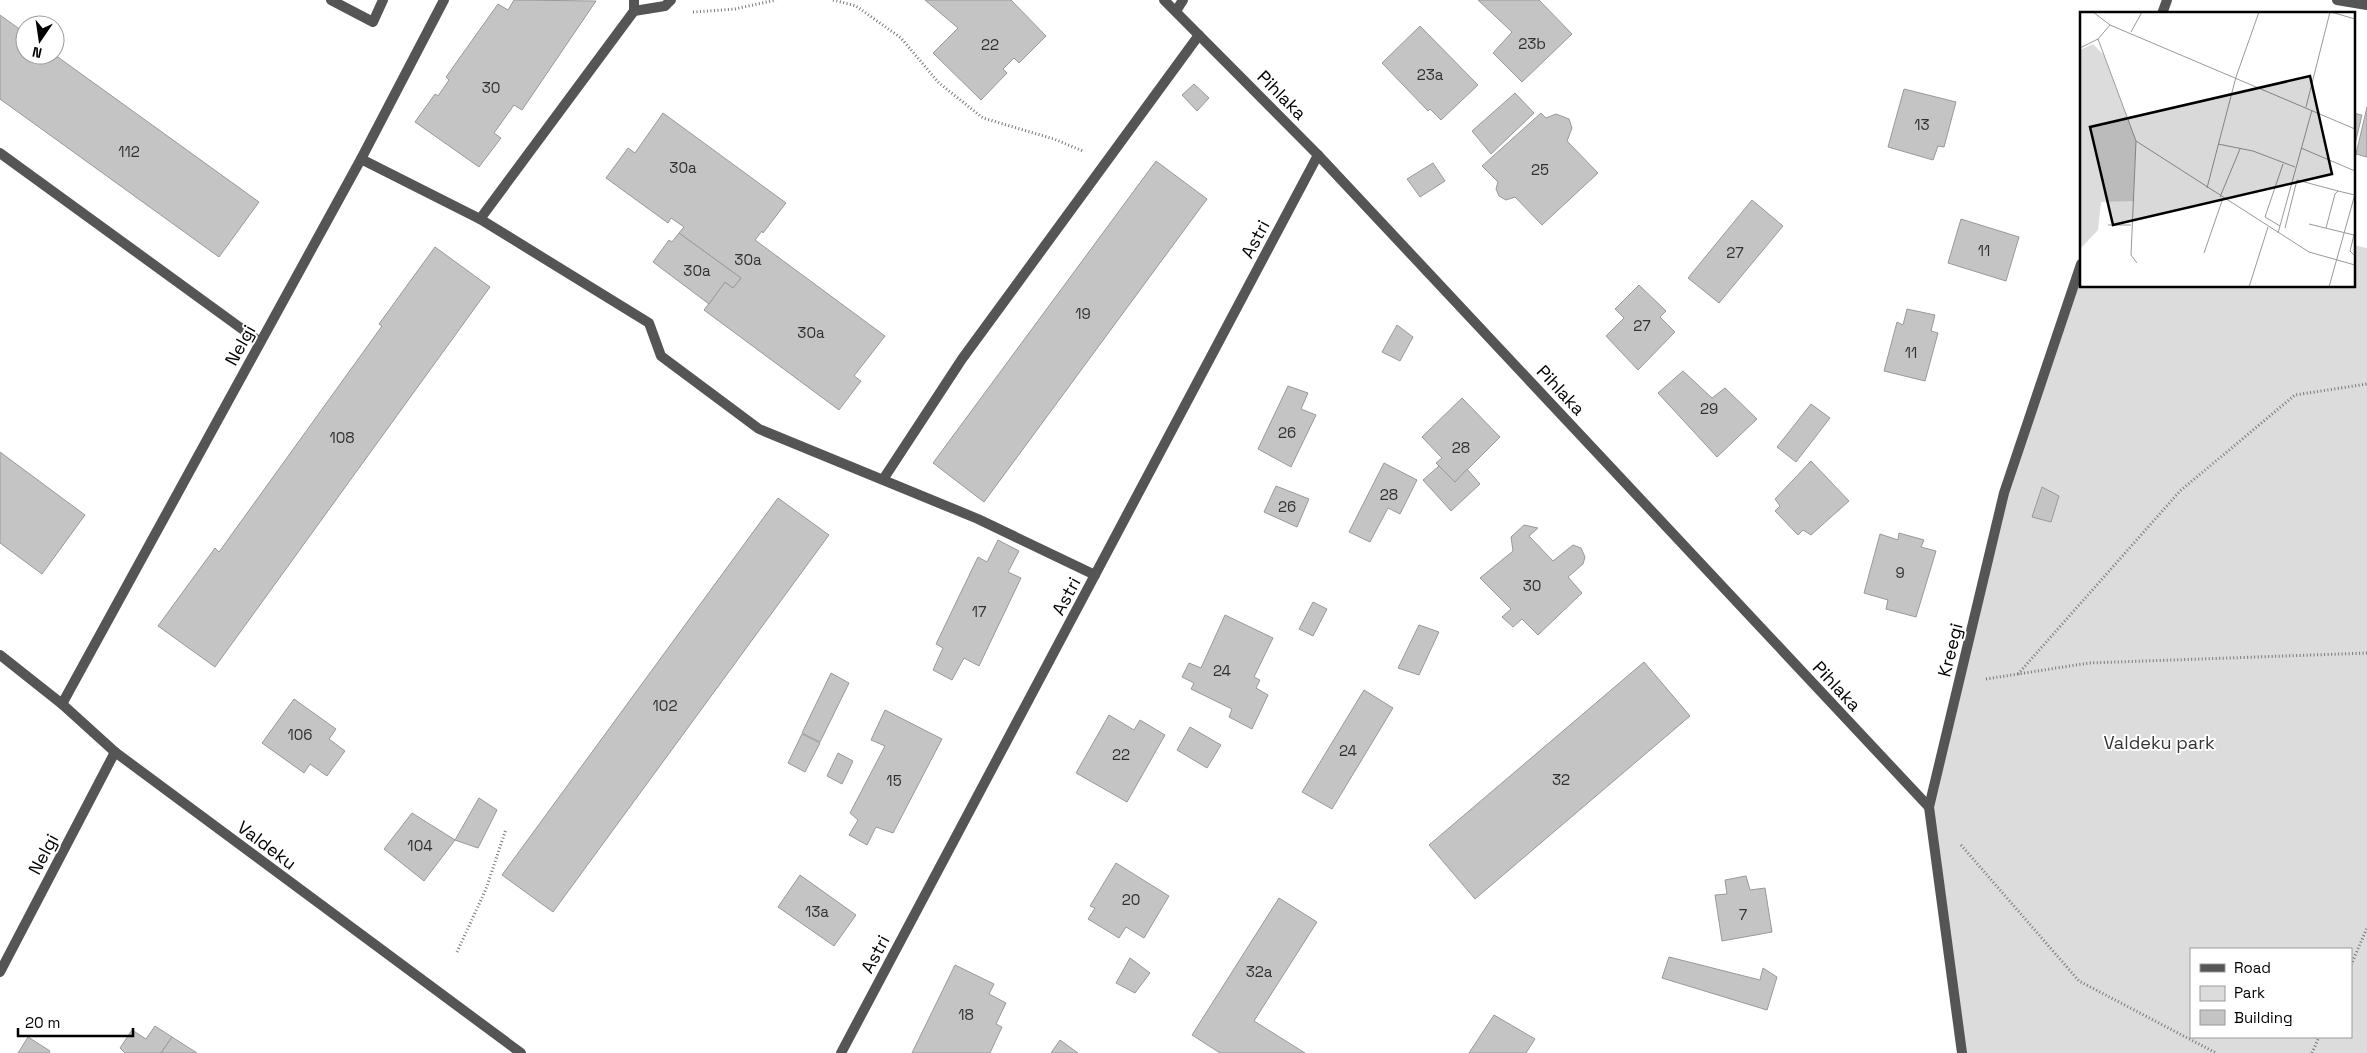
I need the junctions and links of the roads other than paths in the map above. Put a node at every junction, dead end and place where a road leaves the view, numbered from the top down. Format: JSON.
{"nodes":[{"id":1,"x":331,"y":0,"type":"edge"},
{"id":2,"x":383,"y":0,"type":"edge"},
{"id":3,"x":444,"y":0,"type":"edge"},
{"id":4,"x":634,"y":0,"type":"edge"},
{"id":5,"x":1164,"y":0,"type":"edge"},
{"id":6,"x":1183,"y":0,"type":"edge"},
{"id":7,"x":2167,"y":0,"type":"edge"},
{"id":8,"x":2337,"y":0,"type":"edge"},
{"id":9,"x":668,"y":3,"type":"edge"},
{"id":10,"x":2367,"y":5,"type":"edge"},
{"id":11,"x":634,"y":11,"type":"junction"},
{"id":12,"x":1176,"y":11,"type":"junction"},
{"id":13,"x":2163,"y":12,"type":"edge"},
{"id":14,"x":1198,"y":34,"type":"junction"},
{"id":15,"x":0,"y":153,"type":"edge"},
{"id":16,"x":1318,"y":155,"type":"junction"},
{"id":17,"x":361,"y":159,"type":"junction"},
{"id":18,"x":480,"y":219,"type":"junction"},
{"id":19,"x":2080,"y":267,"type":"edge"},
{"id":20,"x":260,"y":342,"type":"junction"},
{"id":21,"x":884,"y":478,"type":"junction"},
{"id":22,"x":1095,"y":575,"type":"junction"},
{"id":23,"x":0,"y":655,"type":"edge"},
{"id":24,"x":62,"y":704,"type":"junction"},
{"id":25,"x":115,"y":752,"type":"junction"},
{"id":26,"x":1928,"y":808,"type":"junction"},
{"id":27,"x":0,"y":972,"type":"edge"},
{"id":28,"x":521,"y":1053,"type":"edge"},
{"id":29,"x":841,"y":1053,"type":"edge"},
{"id":30,"x":1962,"y":1053,"type":"edge"}],
"edges":[{"from":1,"to":2,"type":"street"},
{"from":3,"to":17,"type":"street","name":"Nelgi"},
{"from":4,"to":11,"type":"street"},
{"from":5,"to":12,"type":"street","name":"Pihlaka"},
{"from":6,"to":12,"type":"street"},
{"from":7,"to":13,"type":"street"},
{"from":8,"to":10,"type":"street"},
{"from":9,"to":11,"type":"street"},
{"from":11,"to":18,"type":"street"},
{"from":12,"to":14,"type":"street","name":"Pihlaka"},
{"from":14,"to":16,"type":"street","name":"Pihlaka"},
{"from":14,"to":21,"type":"street"},
{"from":15,"to":20,"type":"street"},
{"from":16,"to":22,"type":"street","name":"Astri"},
{"from":16,"to":26,"type":"street","name":"Pihlaka"},
{"from":17,"to":18,"type":"street"},
{"from":17,"to":20,"type":"street","name":"Nelgi"},
{"from":18,"to":21,"type":"street"},
{"from":19,"to":26,"type":"street","name":"Kreegi"},
{"from":20,"to":24,"type":"street","name":"Nelgi"},
{"from":21,"to":22,"type":"street"},
{"from":22,"to":29,"type":"street","name":"Astri"},
{"from":23,"to":24,"type":"street","name":"Valdeku"},
{"from":24,"to":25,"type":"street","name":"Valdeku"},
{"from":25,"to":27,"type":"street","name":"Nelgi"},
{"from":25,"to":28,"type":"street","name":"Valdeku"},
{"from":26,"to":30,"type":"street","name":"Kreegi"}]}
